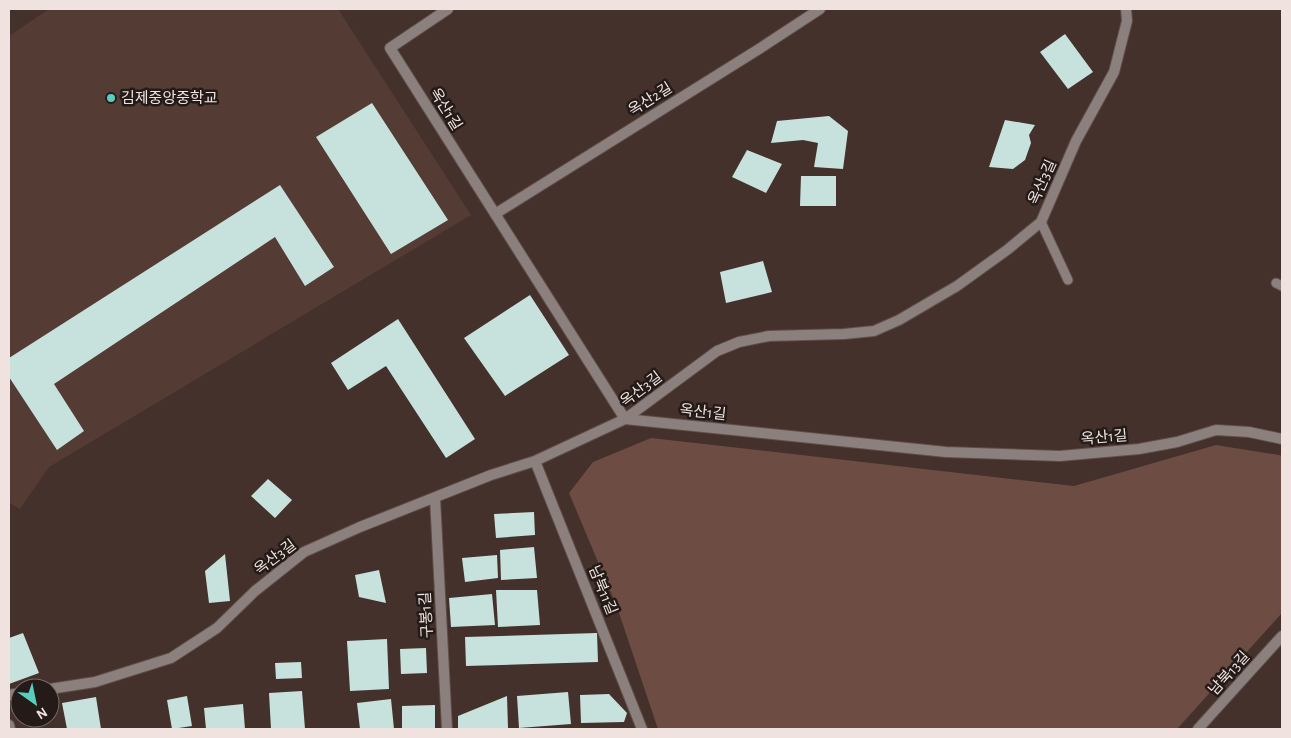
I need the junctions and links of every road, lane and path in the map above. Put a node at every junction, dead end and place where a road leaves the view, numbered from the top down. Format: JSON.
{"nodes":[{"id":1,"x":448,"y":9,"type":"edge"},
{"id":2,"x":820,"y":9,"type":"edge"},
{"id":3,"x":1126,"y":9,"type":"edge"},
{"id":4,"x":495,"y":214,"type":"junction"},
{"id":5,"x":1041,"y":222,"type":"junction"},
{"id":6,"x":1068,"y":280,"type":"dead end"},
{"id":7,"x":625,"y":419,"type":"junction"},
{"id":8,"x":1282,"y":439,"type":"edge"},
{"id":9,"x":535,"y":461,"type":"junction"},
{"id":10,"x":435,"y":498,"type":"junction"},
{"id":11,"x":1282,"y":636,"type":"edge"},
{"id":12,"x":60,"y":687,"type":"edge"},
{"id":13,"x":9,"y":725,"type":"edge"},
{"id":14,"x":10,"y":729,"type":"edge"},
{"id":15,"x":447,"y":729,"type":"edge"},
{"id":16,"x":642,"y":729,"type":"edge"},
{"id":17,"x":1198,"y":729,"type":"edge"}],
"edges":[{"from":1,"to":4,"type":"street","name":"옥산1길"},
{"from":2,"to":4,"type":"street","name":"옥산2길"},
{"from":3,"to":5,"type":"street","name":"옥산3길"},
{"from":4,"to":7,"type":"street","name":"옥산1길"},
{"from":5,"to":6,"type":"lane"},
{"from":5,"to":7,"type":"street","name":"옥산3길"},
{"from":7,"to":8,"type":"street","name":"옥산1길"},
{"from":7,"to":9,"type":"street","name":"옥산3길"},
{"from":9,"to":10,"type":"street","name":"옥산3길"},
{"from":9,"to":16,"type":"street","name":"남북11길"},
{"from":10,"to":12,"type":"street","name":"옥산3길"},
{"from":10,"to":15,"type":"street","name":"구봉1길"},
{"from":11,"to":17,"type":"street","name":"남북13길"},
{"from":13,"to":14,"type":"street"}]}
